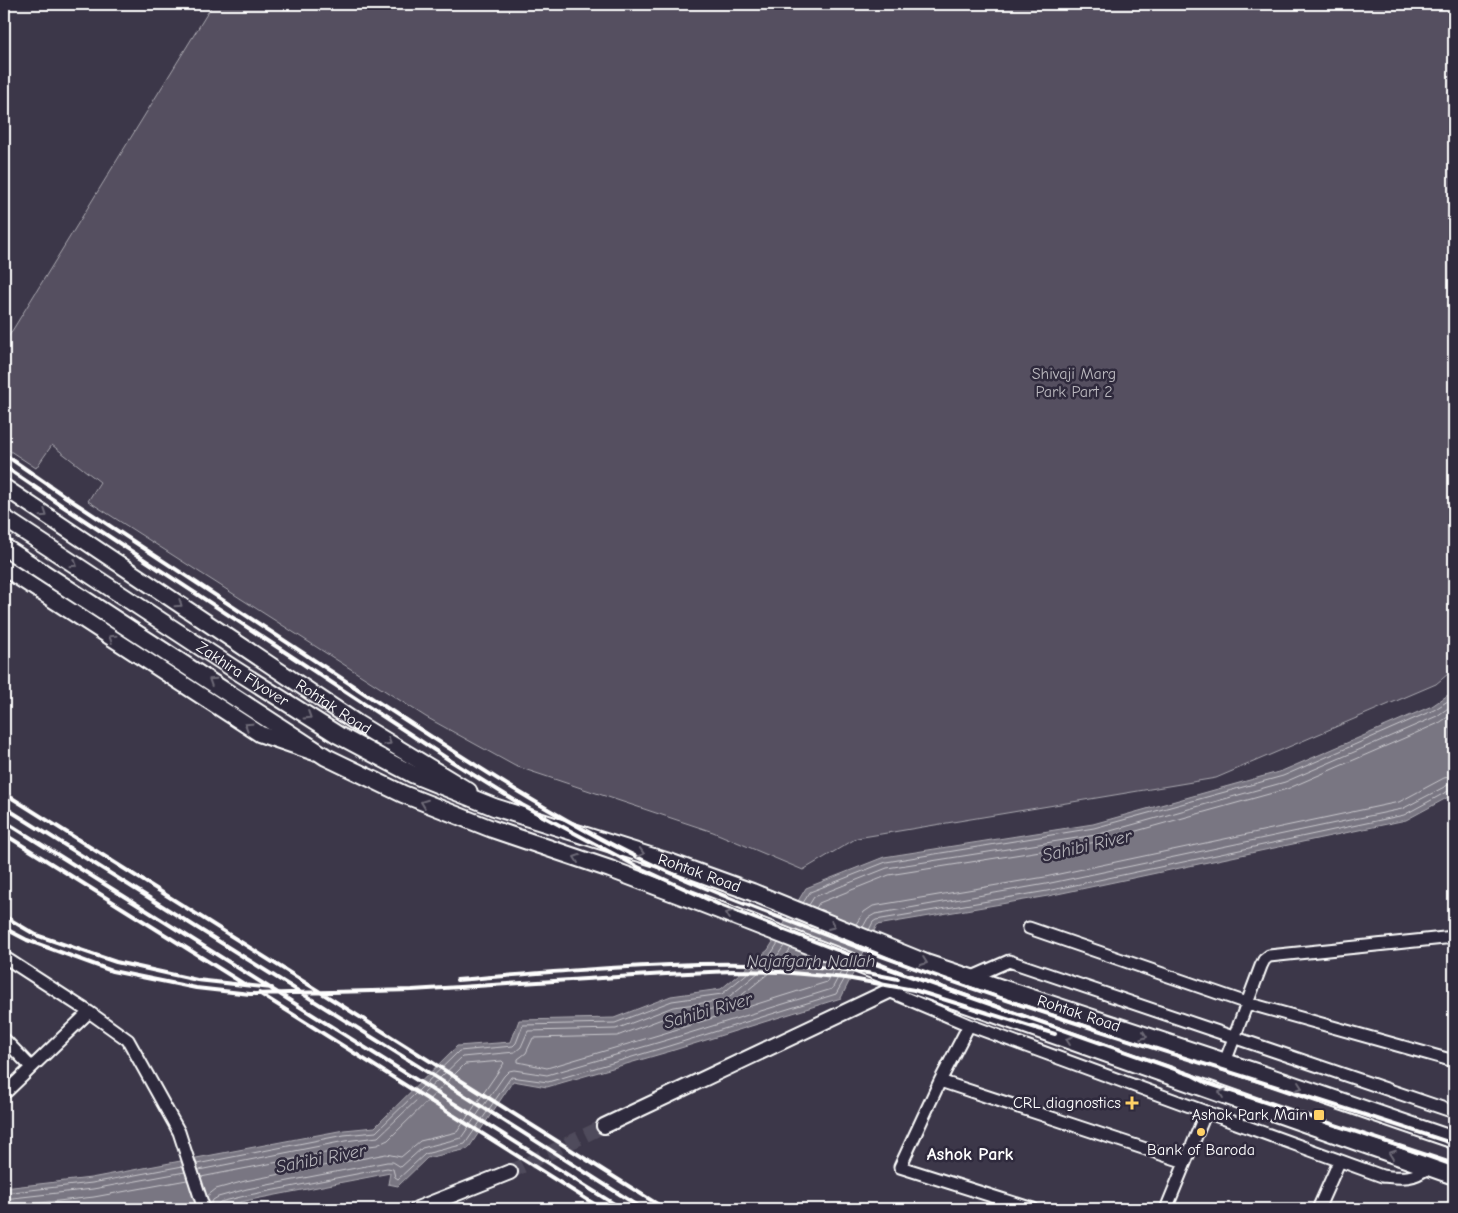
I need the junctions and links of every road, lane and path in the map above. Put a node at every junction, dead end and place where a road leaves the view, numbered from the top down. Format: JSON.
{"nodes":[{"id":1,"x":4,"y":487,"type":"edge"},
{"id":2,"x":4,"y":518,"type":"edge"},
{"id":3,"x":4,"y":547,"type":"edge"},
{"id":4,"x":4,"y":568,"type":"edge"},
{"id":5,"x":326,"y":757,"type":"junction"},
{"id":6,"x":494,"y":807,"type":"junction"},
{"id":7,"x":1029,"y":928,"type":"dead end"},
{"id":8,"x":1454,"y":937,"type":"edge"},
{"id":9,"x":4,"y":957,"type":"edge"},
{"id":10,"x":970,"y":978,"type":"junction"},
{"id":11,"x":906,"y":983,"type":"junction"},
{"id":12,"x":889,"y":991,"type":"junction"},
{"id":13,"x":1247,"y":1003,"type":"junction"},
{"id":14,"x":89,"y":1012,"type":"junction"},
{"id":15,"x":969,"y":1025,"type":"junction"},
{"id":16,"x":1234,"y":1038,"type":"junction"},
{"id":17,"x":4,"y":1039,"type":"edge"},
{"id":18,"x":1454,"y":1061,"type":"edge"},
{"id":19,"x":1225,"y":1062,"type":"junction"},
{"id":20,"x":31,"y":1067,"type":"junction"},
{"id":21,"x":940,"y":1081,"type":"junction"},
{"id":22,"x":4,"y":1091,"type":"edge"},
{"id":23,"x":1206,"y":1112,"type":"junction"},
{"id":24,"x":1454,"y":1112,"type":"edge"},
{"id":25,"x":604,"y":1126,"type":"tunnel mouth"},
{"id":26,"x":1454,"y":1140,"type":"edge"},
{"id":27,"x":1185,"y":1162,"type":"junction"},
{"id":28,"x":1339,"y":1162,"type":"junction"},
{"id":29,"x":1428,"y":1167,"type":"junction"},
{"id":30,"x":510,"y":1172,"type":"tunnel mouth"},
{"id":31,"x":1454,"y":1176,"type":"edge"},
{"id":32,"x":204,"y":1209,"type":"edge"},
{"id":33,"x":417,"y":1209,"type":"edge"},
{"id":34,"x":1034,"y":1209,"type":"edge"},
{"id":35,"x":1166,"y":1209,"type":"edge"},
{"id":36,"x":1318,"y":1209,"type":"edge"}],
"edges":[{"from":1,"to":6,"type":"main road","name":"Rohtak Road","one_way":true},
{"from":2,"to":6,"type":"main road","name":"Zakhira Flyover","one_way":true},
{"from":5,"to":3,"type":"main road","name":"Zakhira Flyover","one_way":true},
{"from":5,"to":4,"type":"main road","name":"Rohtak Road","one_way":true},
{"from":11,"to":5,"type":"main road","name":"Rohtak Road","one_way":true},
{"from":6,"to":10,"type":"main road","name":"Rohtak Road","one_way":true},
{"from":7,"to":13,"type":"street"},
{"from":8,"to":13,"type":"street"},
{"from":9,"to":14,"type":"street"},
{"from":10,"to":16,"type":"street"},
{"from":10,"to":19,"type":"main road","name":"Rohtak Road","one_way":true},
{"from":11,"to":12,"type":"street"},
{"from":29,"to":11,"type":"main road","name":"Rohtak Road","one_way":true},
{"from":12,"to":15,"type":"street"},
{"from":12,"to":25,"type":"street"},
{"from":13,"to":16,"type":"street"},
{"from":13,"to":18,"type":"street"},
{"from":14,"to":20,"type":"street"},
{"from":14,"to":32,"type":"street"},
{"from":15,"to":21,"type":"street"},
{"from":15,"to":23,"type":"street"},
{"from":16,"to":19,"type":"street"},
{"from":16,"to":24,"type":"street"},
{"from":17,"to":20,"type":"street"},
{"from":19,"to":26,"type":"main road","name":"Rohtak Road","one_way":true},
{"from":20,"to":22,"type":"street"},
{"from":21,"to":27,"type":"street"},
{"from":21,"to":34,"type":"street"},
{"from":23,"to":27,"type":"street"},
{"from":23,"to":28,"type":"street"},
{"from":27,"to":35,"type":"street"},
{"from":28,"to":29,"type":"street"},
{"from":28,"to":36,"type":"street"},
{"from":29,"to":31,"type":"main road","name":"Rohtak Road"},
{"from":30,"to":33,"type":"street"}]}
